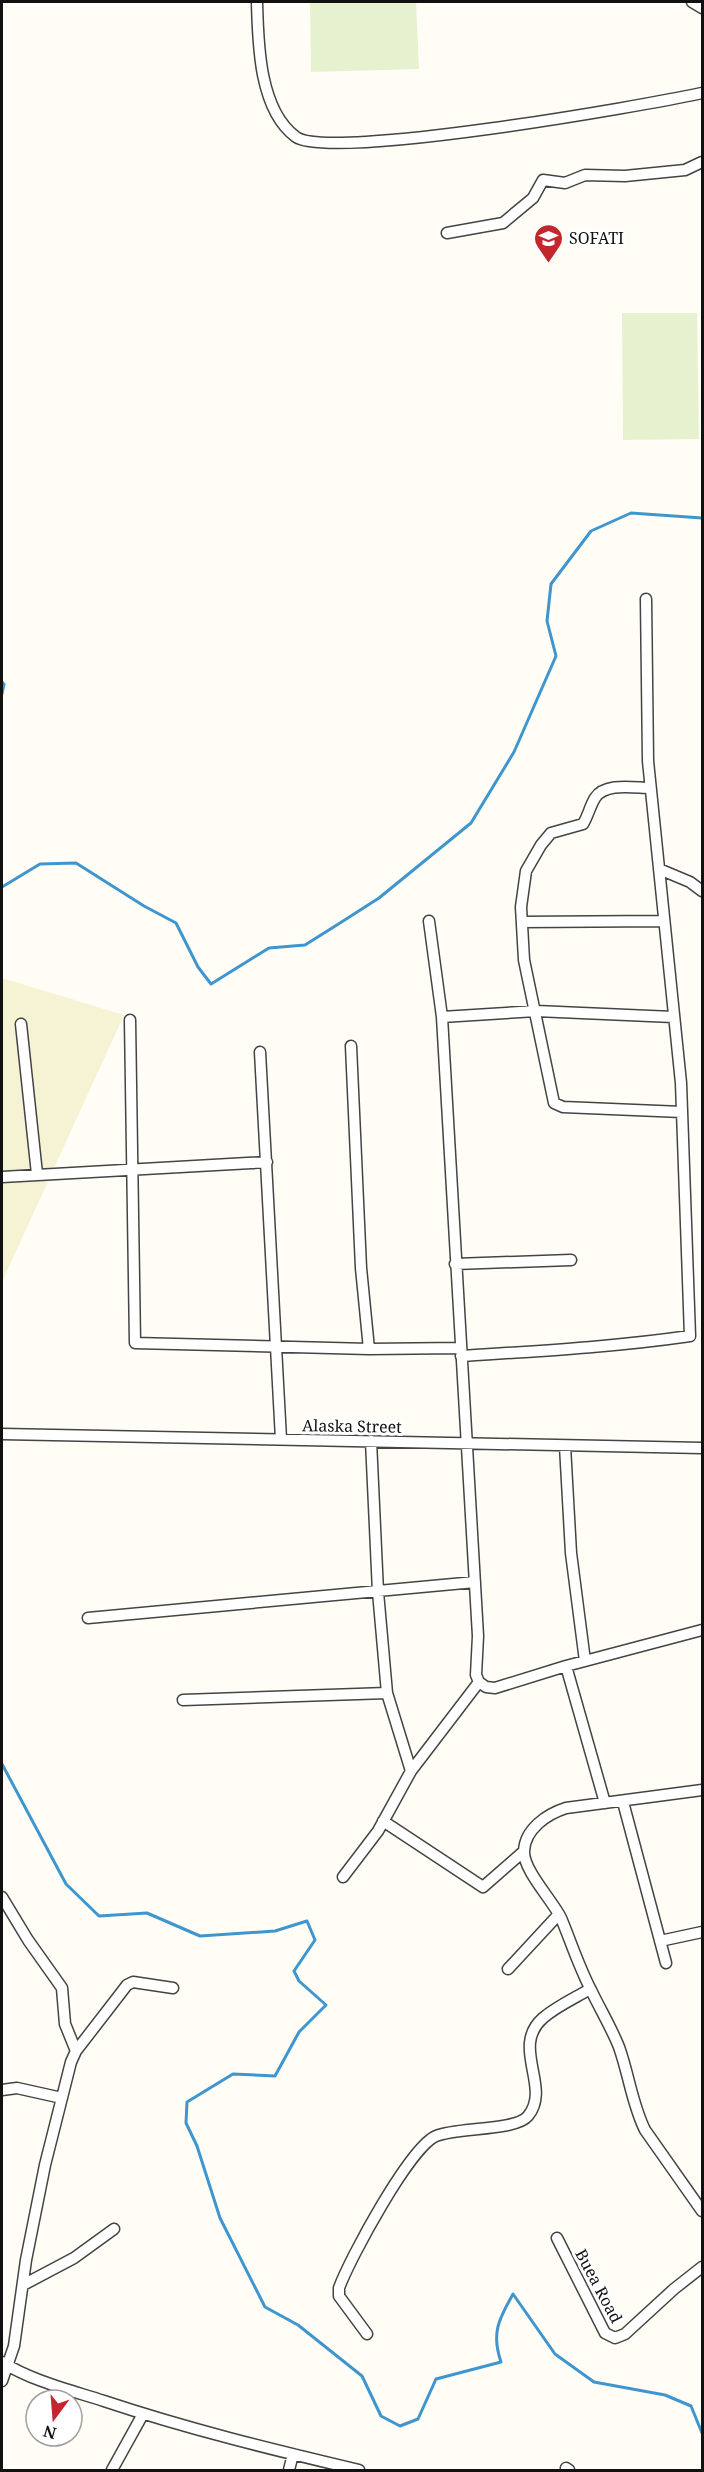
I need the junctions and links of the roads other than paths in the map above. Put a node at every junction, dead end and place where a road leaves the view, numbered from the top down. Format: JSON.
{"nodes":[{"id":1,"x":257,"y":2,"type":"edge"},
{"id":2,"x":692,"y":2,"type":"edge"},
{"id":3,"x":702,"y":8,"type":"edge"},
{"id":4,"x":702,"y":93,"type":"edge"},
{"id":5,"x":702,"y":162,"type":"edge"},
{"id":6,"x":447,"y":233,"type":"dead end"},
{"id":7,"x":646,"y":599,"type":"dead end"},
{"id":8,"x":650,"y":788,"type":"junction"},
{"id":9,"x":659,"y":869,"type":"junction"},
{"id":10,"x":702,"y":891,"type":"edge"},
{"id":11,"x":429,"y":921,"type":"dead end"},
{"id":12,"x":664,"y":921,"type":"junction"},
{"id":13,"x":522,"y":922,"type":"junction"},
{"id":14,"x":536,"y":1011,"type":"junction"},
{"id":15,"x":442,"y":1017,"type":"junction"},
{"id":16,"x":673,"y":1017,"type":"junction"},
{"id":17,"x":130,"y":1020,"type":"dead end"},
{"id":18,"x":21,"y":1024,"type":"dead end"},
{"id":19,"x":351,"y":1046,"type":"dead end"},
{"id":20,"x":260,"y":1052,"type":"dead end"},
{"id":21,"x":682,"y":1112,"type":"junction"},
{"id":22,"x":267,"y":1162,"type":"junction"},
{"id":23,"x":131,"y":1171,"type":"junction"},
{"id":24,"x":38,"y":1174,"type":"junction"},
{"id":25,"x":2,"y":1177,"type":"edge"},
{"id":26,"x":571,"y":1260,"type":"dead end"},
{"id":27,"x":455,"y":1264,"type":"junction"},
{"id":28,"x":690,"y":1336,"type":"junction"},
{"id":29,"x":702,"y":1337,"type":"edge"},
{"id":30,"x":277,"y":1345,"type":"junction"},
{"id":31,"x":369,"y":1349,"type":"junction"},
{"id":32,"x":461,"y":1352,"type":"junction"},
{"id":33,"x":2,"y":1434,"type":"edge"},
{"id":34,"x":281,"y":1439,"type":"junction"},
{"id":35,"x":371,"y":1441,"type":"junction"},
{"id":36,"x":466,"y":1443,"type":"junction"},
{"id":37,"x":565,"y":1446,"type":"junction"},
{"id":38,"x":702,"y":1448,"type":"edge"},
{"id":39,"x":475,"y":1582,"type":"junction"},
{"id":40,"x":378,"y":1592,"type":"junction"},
{"id":41,"x":88,"y":1618,"type":"dead end"},
{"id":42,"x":702,"y":1630,"type":"edge"},
{"id":43,"x":585,"y":1662,"type":"junction"},
{"id":44,"x":566,"y":1666,"type":"junction"},
{"id":45,"x":479,"y":1682,"type":"junction"},
{"id":46,"x":387,"y":1693,"type":"junction"},
{"id":47,"x":183,"y":1700,"type":"dead end"},
{"id":48,"x":411,"y":1771,"type":"junction"},
{"id":49,"x":702,"y":1790,"type":"edge"},
{"id":50,"x":623,"y":1802,"type":"junction"},
{"id":51,"x":605,"y":1803,"type":"junction"},
{"id":52,"x":383,"y":1821,"type":"junction"},
{"id":53,"x":524,"y":1852,"type":"junction"},
{"id":54,"x":343,"y":1877,"type":"dead end"},
{"id":55,"x":2,"y":1897,"type":"edge"},
{"id":56,"x":559,"y":1914,"type":"junction"},
{"id":57,"x":702,"y":1932,"type":"edge"},
{"id":58,"x":660,"y":1941,"type":"junction"},
{"id":59,"x":666,"y":1963,"type":"dead end"},
{"id":60,"x":508,"y":1969,"type":"dead end"},
{"id":61,"x":173,"y":1988,"type":"dead end"},
{"id":62,"x":590,"y":1989,"type":"junction"},
{"id":63,"x":76,"y":2051,"type":"junction"},
{"id":64,"x":2,"y":2090,"type":"edge"},
{"id":65,"x":62,"y":2098,"type":"junction"},
{"id":66,"x":702,"y":2211,"type":"edge"},
{"id":67,"x":114,"y":2229,"type":"dead end"},
{"id":68,"x":557,"y":2238,"type":"dead end"},
{"id":69,"x":702,"y":2267,"type":"edge"},
{"id":70,"x":23,"y":2285,"type":"junction"},
{"id":71,"x":367,"y":2334,"type":"dead end"},
{"id":72,"x":4,"y":2364,"type":"edge"},
{"id":73,"x":2,"y":2381,"type":"edge"},
{"id":74,"x":143,"y":2414,"type":"junction"},
{"id":75,"x":293,"y":2454,"type":"junction"},
{"id":76,"x":112,"y":2470,"type":"edge"},
{"id":77,"x":289,"y":2470,"type":"edge"},
{"id":78,"x":359,"y":2470,"type":"edge"}],
"edges":[{"from":1,"to":4,"type":"street"},
{"from":2,"to":3,"type":"street"},
{"from":5,"to":6,"type":"street"},
{"from":7,"to":8,"type":"street"},
{"from":8,"to":9,"type":"street"},
{"from":8,"to":13,"type":"street"},
{"from":9,"to":10,"type":"street"},
{"from":9,"to":12,"type":"street"},
{"from":11,"to":15,"type":"street"},
{"from":12,"to":13,"type":"street"},
{"from":12,"to":16,"type":"street"},
{"from":13,"to":14,"type":"street"},
{"from":14,"to":15,"type":"street"},
{"from":14,"to":16,"type":"street"},
{"from":14,"to":21,"type":"street"},
{"from":15,"to":27,"type":"street"},
{"from":16,"to":21,"type":"street"},
{"from":17,"to":23,"type":"street"},
{"from":18,"to":24,"type":"street"},
{"from":19,"to":31,"type":"street"},
{"from":20,"to":22,"type":"street"},
{"from":21,"to":28,"type":"street"},
{"from":22,"to":23,"type":"street"},
{"from":22,"to":30,"type":"street"},
{"from":23,"to":24,"type":"street"},
{"from":23,"to":30,"type":"street"},
{"from":24,"to":25,"type":"street"},
{"from":26,"to":27,"type":"street"},
{"from":27,"to":32,"type":"street"},
{"from":28,"to":29,"type":"street"},
{"from":28,"to":32,"type":"street"},
{"from":30,"to":31,"type":"street"},
{"from":30,"to":34,"type":"street"},
{"from":31,"to":32,"type":"street"},
{"from":32,"to":36,"type":"street"},
{"from":33,"to":34,"type":"street","name":"Alaska Street"},
{"from":34,"to":35,"type":"street","name":"Alaska Street"},
{"from":35,"to":36,"type":"street","name":"Alaska Street"},
{"from":35,"to":40,"type":"street"},
{"from":36,"to":37,"type":"street","name":"Alaska Street"},
{"from":36,"to":39,"type":"street"},
{"from":37,"to":38,"type":"street","name":"Alaska Street"},
{"from":37,"to":43,"type":"street"},
{"from":39,"to":40,"type":"street"},
{"from":39,"to":45,"type":"street"},
{"from":40,"to":41,"type":"street"},
{"from":40,"to":46,"type":"street"},
{"from":42,"to":43,"type":"street"},
{"from":43,"to":44,"type":"street"},
{"from":44,"to":45,"type":"street"},
{"from":44,"to":51,"type":"street"},
{"from":45,"to":48,"type":"street"},
{"from":46,"to":47,"type":"street"},
{"from":46,"to":48,"type":"street"},
{"from":48,"to":52,"type":"street"},
{"from":49,"to":50,"type":"street"},
{"from":50,"to":51,"type":"street"},
{"from":50,"to":58,"type":"street"},
{"from":51,"to":53,"type":"street"},
{"from":52,"to":53,"type":"street"},
{"from":52,"to":54,"type":"street"},
{"from":53,"to":56,"type":"street"},
{"from":55,"to":63,"type":"street"},
{"from":56,"to":60,"type":"street"},
{"from":56,"to":62,"type":"street"},
{"from":57,"to":58,"type":"street"},
{"from":58,"to":59,"type":"street"},
{"from":61,"to":63,"type":"street"},
{"from":62,"to":66,"type":"street"},
{"from":62,"to":71,"type":"street"},
{"from":63,"to":65,"type":"street"},
{"from":64,"to":65,"type":"street"},
{"from":65,"to":70,"type":"street"},
{"from":67,"to":70,"type":"street"},
{"from":68,"to":69,"type":"street","name":"Buea Road"},
{"from":70,"to":72,"type":"street"},
{"from":72,"to":73,"type":"street"},
{"from":72,"to":74,"type":"street"},
{"from":74,"to":75,"type":"street"},
{"from":74,"to":76,"type":"street"},
{"from":75,"to":77,"type":"street"},
{"from":75,"to":78,"type":"street"}]}
